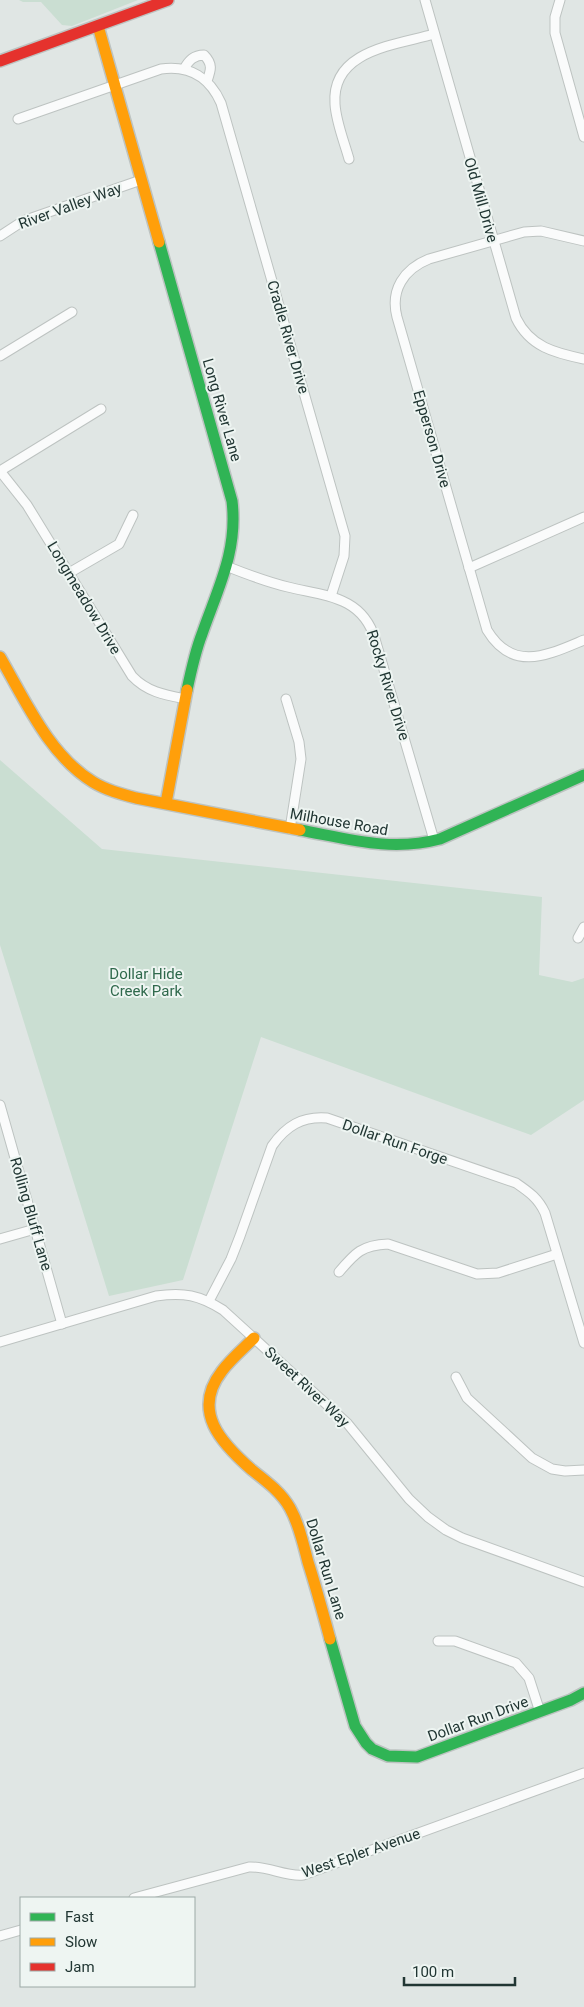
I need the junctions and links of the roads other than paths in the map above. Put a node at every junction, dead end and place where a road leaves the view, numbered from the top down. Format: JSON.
{"nodes":[{"id":1,"x":168,"y":0,"type":"edge"},
{"id":2,"x":425,"y":0,"type":"edge"},
{"id":3,"x":560,"y":1,"type":"edge"},
{"id":4,"x":98,"y":26,"type":"junction"},
{"id":5,"x":434,"y":34,"type":"junction"},
{"id":6,"x":0,"y":61,"type":"edge"},
{"id":7,"x":184,"y":69,"type":"junction"},
{"id":8,"x":207,"y":81,"type":"junction"},
{"id":9,"x":114,"y":84,"type":"junction"},
{"id":10,"x":18,"y":119,"type":"dead end"},
{"id":11,"x":584,"y":137,"type":"edge"},
{"id":12,"x":349,"y":159,"type":"dead end"},
{"id":13,"x":141,"y":180,"type":"junction"},
{"id":14,"x":0,"y":236,"type":"edge"},
{"id":15,"x":493,"y":241,"type":"junction"},
{"id":16,"x":584,"y":241,"type":"edge"},
{"id":17,"x":72,"y":312,"type":"dead end"},
{"id":18,"x":0,"y":356,"type":"edge"},
{"id":19,"x":584,"y":359,"type":"edge"},
{"id":20,"x":101,"y":409,"type":"dead end"},
{"id":21,"x":0,"y":471,"type":"edge"},
{"id":22,"x":132,"y":515,"type":"dead end"},
{"id":23,"x":584,"y":517,"type":"edge"},
{"id":24,"x":226,"y":566,"type":"junction"},
{"id":25,"x":469,"y":568,"type":"junction"},
{"id":26,"x":69,"y":573,"type":"junction"},
{"id":27,"x":331,"y":596,"type":"junction"},
{"id":28,"x":584,"y":640,"type":"edge"},
{"id":29,"x":0,"y":657,"type":"edge"},
{"id":30,"x":286,"y":698,"type":"dead end"},
{"id":31,"x":186,"y":699,"type":"junction"},
{"id":32,"x":584,"y":775,"type":"edge"},
{"id":33,"x":166,"y":803,"type":"junction"},
{"id":34,"x":290,"y":829,"type":"junction"},
{"id":35,"x":434,"y":840,"type":"junction"},
{"id":36,"x":584,"y":927,"type":"edge"},
{"id":37,"x":578,"y":938,"type":"dead end"},
{"id":38,"x":0,"y":1105,"type":"edge"},
{"id":39,"x":4,"y":1135,"type":"edge"},
{"id":40,"x":35,"y":1229,"type":"junction"},
{"id":41,"x":0,"y":1239,"type":"edge"},
{"id":42,"x":557,"y":1254,"type":"junction"},
{"id":43,"x":339,"y":1272,"type":"dead end"},
{"id":44,"x":209,"y":1301,"type":"junction"},
{"id":45,"x":62,"y":1324,"type":"junction"},
{"id":46,"x":254,"y":1338,"type":"junction"},
{"id":47,"x":0,"y":1342,"type":"edge"},
{"id":48,"x":584,"y":1343,"type":"edge"},
{"id":49,"x":456,"y":1378,"type":"dead end"},
{"id":50,"x":584,"y":1470,"type":"edge"},
{"id":51,"x":584,"y":1582,"type":"edge"},
{"id":52,"x":438,"y":1641,"type":"dead end"},
{"id":53,"x":584,"y":1693,"type":"edge"},
{"id":54,"x":540,"y":1712,"type":"junction"},
{"id":55,"x":380,"y":1754,"type":"joint"},
{"id":56,"x":584,"y":1773,"type":"edge"},
{"id":57,"x":138,"y":1897,"type":"edge"},
{"id":58,"x":20,"y":1930,"type":"edge"},
{"id":59,"x":0,"y":1936,"type":"edge"}],
"edges":[{"from":1,"to":4,"type":"street"},
{"from":2,"to":5,"type":"street","name":"Old Mill Drive"},
{"from":3,"to":11,"type":"street"},
{"from":4,"to":6,"type":"street"},
{"from":4,"to":9,"type":"street","name":"Long River Lane"},
{"from":5,"to":12,"type":"street"},
{"from":5,"to":15,"type":"street","name":"Old Mill Drive"},
{"from":7,"to":8,"type":"street","name":"Cradle River Drive"},
{"from":7,"to":8,"type":"street"},
{"from":7,"to":9,"type":"street","name":"Cradle River Drive"},
{"from":8,"to":27,"type":"street","name":"Cradle River Drive"},
{"from":9,"to":10,"type":"street","name":"Cradle River Drive"},
{"from":9,"to":13,"type":"street","name":"Long River Lane"},
{"from":13,"to":14,"type":"street","name":"River Valley Way"},
{"from":13,"to":24,"type":"street","name":"Long River Lane"},
{"from":15,"to":16,"type":"street","name":"Epperson Drive"},
{"from":15,"to":19,"type":"street","name":"Old Mill Drive"},
{"from":15,"to":25,"type":"street","name":"Epperson Drive"},
{"from":17,"to":18,"type":"street"},
{"from":20,"to":21,"type":"street"},
{"from":21,"to":26,"type":"street","name":"Longmeadow Drive"},
{"from":22,"to":26,"type":"street"},
{"from":23,"to":25,"type":"street"},
{"from":24,"to":27,"type":"street","name":"Rocky River Drive"},
{"from":24,"to":31,"type":"street","name":"Long River Lane"},
{"from":25,"to":28,"type":"street","name":"Epperson Drive"},
{"from":26,"to":31,"type":"street","name":"Longmeadow Drive"},
{"from":27,"to":35,"type":"street","name":"Rocky River Drive"},
{"from":29,"to":33,"type":"street","name":"Milhouse Road"},
{"from":30,"to":34,"type":"street"},
{"from":31,"to":33,"type":"street","name":"Long River Lane"},
{"from":32,"to":35,"type":"street","name":"Milhouse Road"},
{"from":33,"to":34,"type":"street","name":"Milhouse Road"},
{"from":34,"to":35,"type":"street","name":"Milhouse Road"},
{"from":36,"to":37,"type":"street"},
{"from":38,"to":39,"type":"street","name":"Rolling Bluff Lane"},
{"from":39,"to":40,"type":"street","name":"Rolling Bluff Lane"},
{"from":40,"to":41,"type":"street"},
{"from":40,"to":45,"type":"street","name":"Rolling Bluff Lane"},
{"from":42,"to":43,"type":"street"},
{"from":42,"to":44,"type":"street","name":"Dollar Run Forge"},
{"from":42,"to":48,"type":"street","name":"Dollar Run Forge"},
{"from":44,"to":45,"type":"street","name":"Sweet River Way"},
{"from":44,"to":46,"type":"street","name":"Sweet River Way"},
{"from":45,"to":47,"type":"street","name":"Sweet River Way"},
{"from":46,"to":51,"type":"street","name":"Sweet River Way"},
{"from":46,"to":55,"type":"street","name":"Dollar Run Lane"},
{"from":49,"to":50,"type":"street"},
{"from":52,"to":54,"type":"street"},
{"from":53,"to":54,"type":"street","name":"Dollar Run Drive"},
{"from":54,"to":55,"type":"street","name":"Dollar Run Drive"},
{"from":56,"to":57,"type":"street","name":"West Epler Avenue"},
{"from":58,"to":59,"type":"street"}]}
